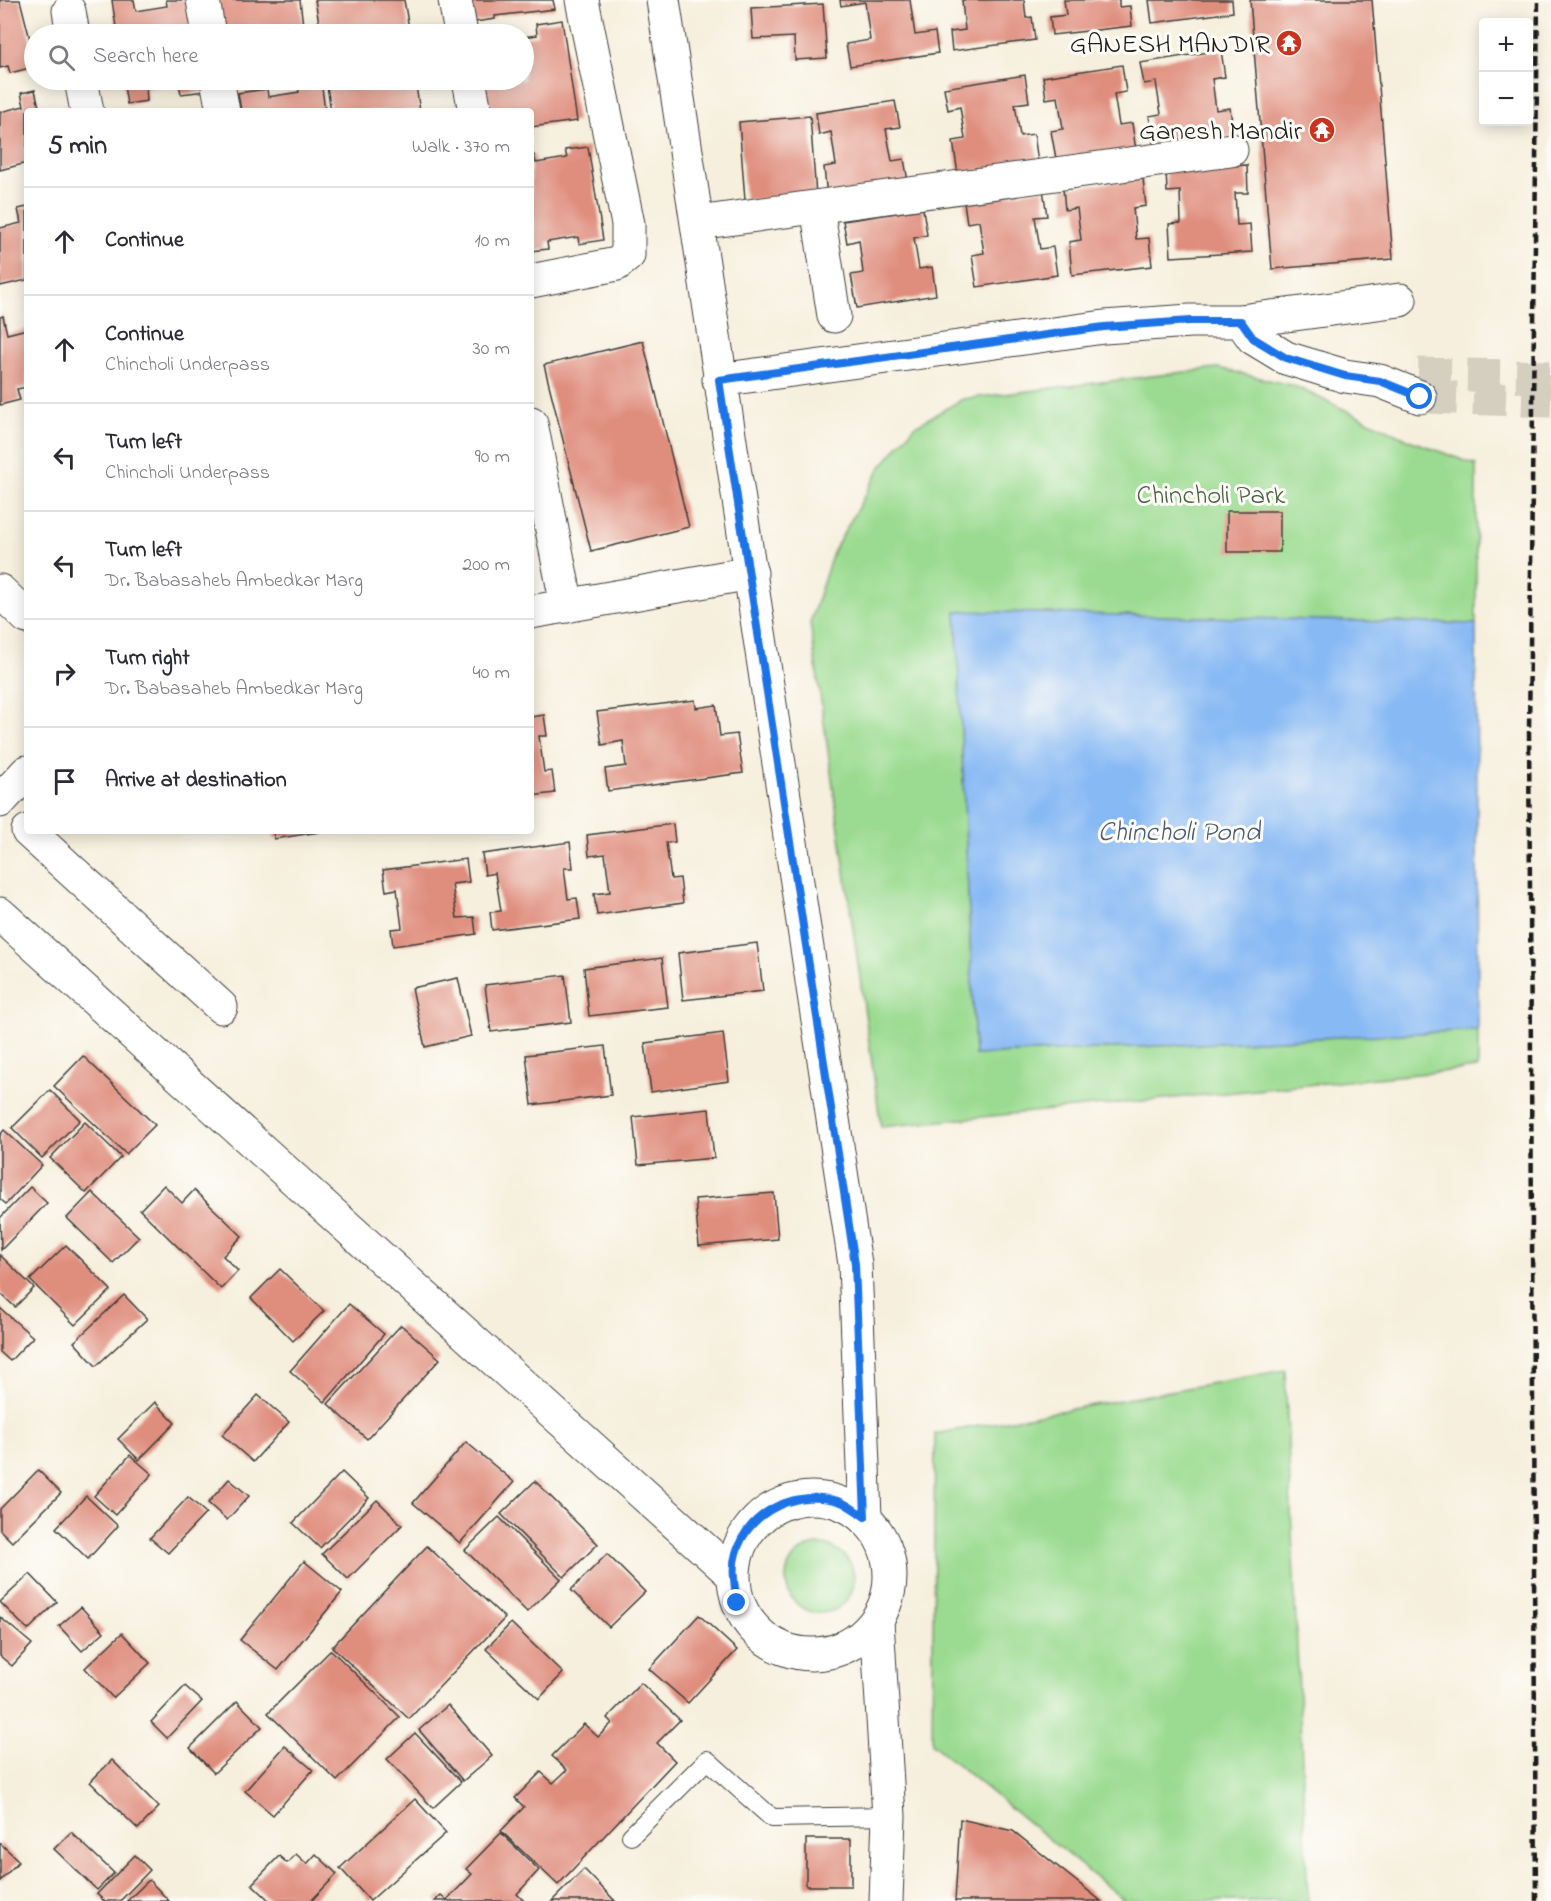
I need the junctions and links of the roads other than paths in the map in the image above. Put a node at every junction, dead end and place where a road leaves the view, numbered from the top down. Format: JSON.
{"nodes":[{"id":1,"x":203,"y":0,"type":"edge"},
{"id":2,"x":455,"y":0,"type":"edge"},
{"id":3,"x":582,"y":0,"type":"edge"},
{"id":4,"x":663,"y":0,"type":"edge"},
{"id":5,"x":207,"y":24,"type":"edge"},
{"id":6,"x":459,"y":24,"type":"edge"},
{"id":7,"x":83,"y":90,"type":"edge"},
{"id":8,"x":219,"y":90,"type":"edge"},
{"id":9,"x":471,"y":90,"type":"edge"},
{"id":10,"x":86,"y":108,"type":"edge"},
{"id":11,"x":222,"y":108,"type":"edge"},
{"id":12,"x":474,"y":108,"type":"edge"},
{"id":13,"x":1231,"y":150,"type":"dead end"},
{"id":14,"x":817,"y":207,"type":"junction"},
{"id":15,"x":698,"y":223,"type":"junction"},
{"id":16,"x":534,"y":280,"type":"edge"},
{"id":17,"x":1400,"y":300,"type":"dead end"},
{"id":18,"x":834,"y":316,"type":"dead end"},
{"id":19,"x":1241,"y":321,"type":"junction"},
{"id":20,"x":719,"y":380,"type":"junction"},
{"id":21,"x":1419,"y":386,"type":"tunnel mouth"},
{"id":22,"x":534,"y":458,"type":"edge"},
{"id":23,"x":751,"y":573,"type":"junction"},
{"id":24,"x":0,"y":591,"type":"edge"},
{"id":25,"x":567,"y":606,"type":"junction"},
{"id":26,"x":534,"y":612,"type":"edge"},
{"id":27,"x":24,"y":614,"type":"edge"},
{"id":28,"x":24,"y":775,"type":"edge"},
{"id":29,"x":0,"y":803,"type":"edge"},
{"id":30,"x":24,"y":826,"type":"edge"},
{"id":31,"x":32,"y":834,"type":"edge"},
{"id":32,"x":0,"y":914,"type":"edge"},
{"id":33,"x":221,"y":1007,"type":"dead end"},
{"id":34,"x":865,"y":1517,"type":"junction"},
{"id":35,"x":733,"y":1575,"type":"junction"},
{"id":36,"x":877,"y":1621,"type":"junction"},
{"id":37,"x":889,"y":1816,"type":"junction"},
{"id":38,"x":631,"y":1836,"type":"dead end"},
{"id":39,"x":886,"y":1901,"type":"edge"}],
"edges":[{"from":1,"to":5,"type":"street"},
{"from":2,"to":6,"type":"street"},
{"from":3,"to":16,"type":"street"},
{"from":4,"to":15,"type":"street"},
{"from":7,"to":10,"type":"street"},
{"from":8,"to":11,"type":"street"},
{"from":9,"to":12,"type":"street"},
{"from":13,"to":14,"type":"street"},
{"from":14,"to":15,"type":"street"},
{"from":14,"to":18,"type":"street"},
{"from":15,"to":20,"type":"street"},
{"from":17,"to":19,"type":"street"},
{"from":19,"to":20,"type":"street"},
{"from":19,"to":21,"type":"street"},
{"from":20,"to":23,"type":"street"},
{"from":22,"to":25,"type":"street"},
{"from":23,"to":25,"type":"street"},
{"from":23,"to":34,"type":"street"},
{"from":24,"to":27,"type":"street"},
{"from":25,"to":26,"type":"street"},
{"from":28,"to":29,"type":"street"},
{"from":29,"to":30,"type":"street"},
{"from":31,"to":33,"type":"street"},
{"from":32,"to":35,"type":"street"},
{"from":34,"to":35,"type":"street"},
{"from":34,"to":36,"type":"street"},
{"from":35,"to":36,"type":"street"},
{"from":36,"to":37,"type":"street"},
{"from":37,"to":38,"type":"lane"},
{"from":37,"to":39,"type":"street"}]}
